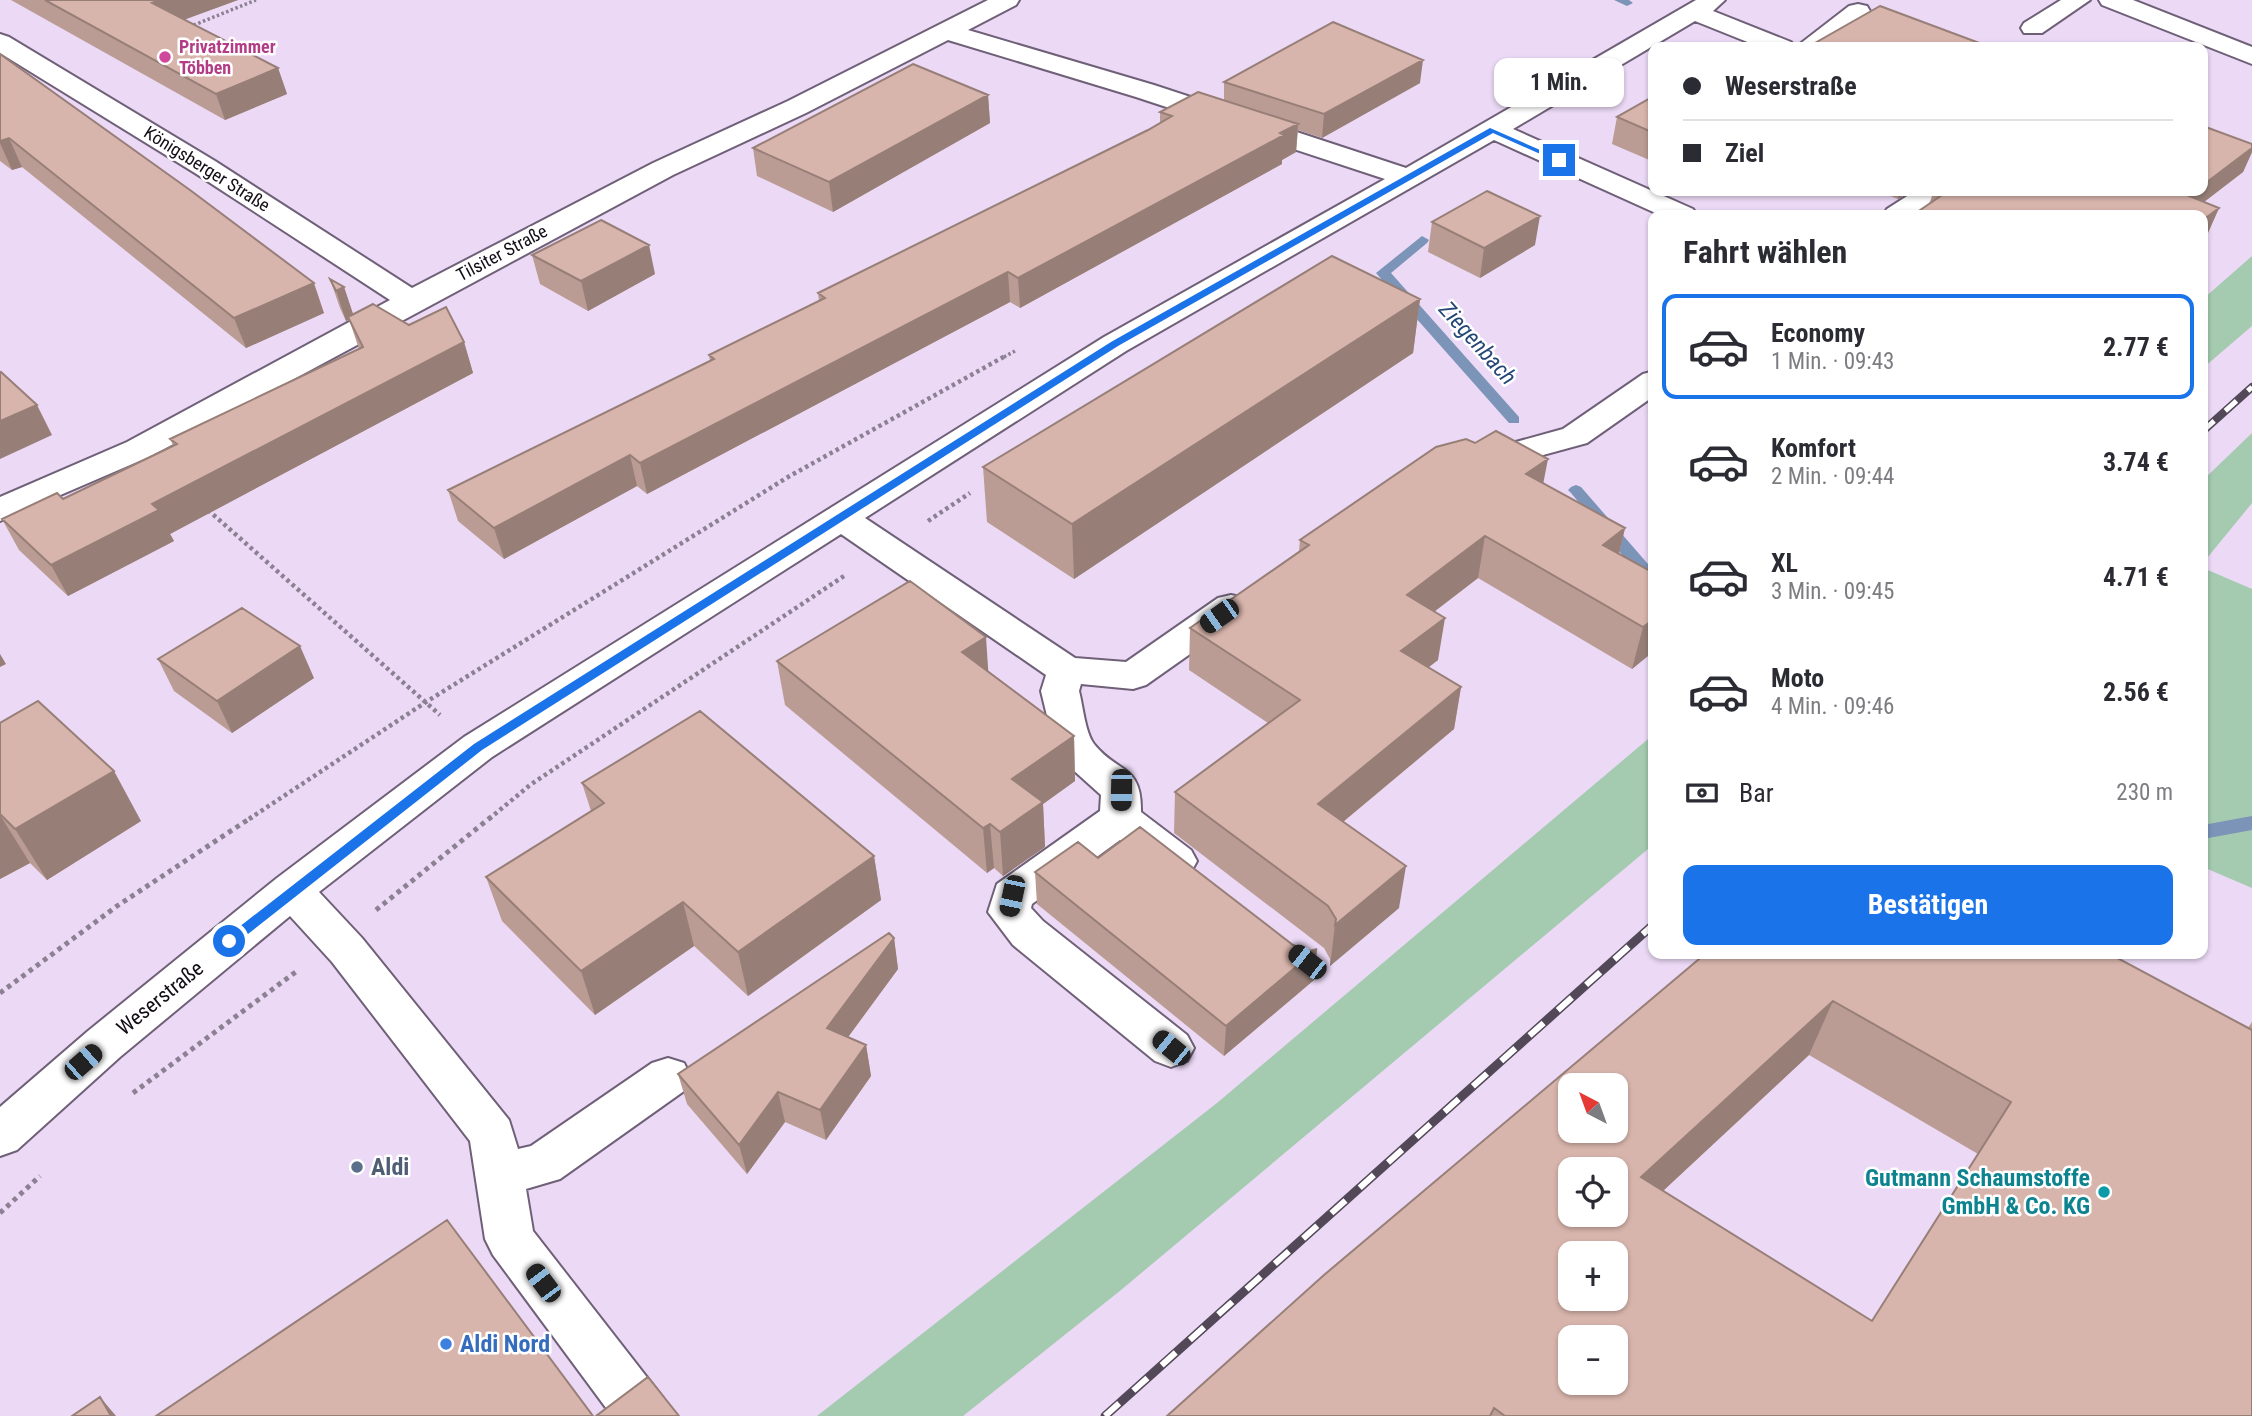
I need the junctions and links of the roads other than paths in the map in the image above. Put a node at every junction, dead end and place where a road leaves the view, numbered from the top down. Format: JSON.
{"nodes":[{"id":1,"x":1007,"y":0,"type":"edge"},
{"id":2,"x":2078,"y":0,"type":"edge"},
{"id":3,"x":2111,"y":0,"type":"edge"},
{"id":4,"x":2143,"y":5,"type":"edge"},
{"id":5,"x":1702,"y":6,"type":"edge"},
{"id":6,"x":1858,"y":11,"type":"dead end"},
{"id":7,"x":2033,"y":28,"type":"dead end"},
{"id":8,"x":946,"y":31,"type":"junction"},
{"id":9,"x":0,"y":42,"type":"edge"},
{"id":10,"x":1772,"y":42,"type":"edge"},
{"id":11,"x":1815,"y":42,"type":"edge"},
{"id":12,"x":2252,"y":56,"type":"edge"},
{"id":13,"x":1493,"y":130,"type":"junction"},
{"id":14,"x":1409,"y":177,"type":"junction"},
{"id":15,"x":1926,"y":196,"type":"edge"},
{"id":16,"x":1942,"y":196,"type":"edge"},
{"id":17,"x":1672,"y":210,"type":"edge"},
{"id":18,"x":1905,"y":210,"type":"edge"},
{"id":19,"x":1977,"y":210,"type":"edge"},
{"id":20,"x":411,"y":301,"type":"junction"},
{"id":21,"x":1645,"y":397,"type":"edge"},
{"id":22,"x":1450,"y":470,"type":"edge"},
{"id":23,"x":0,"y":510,"type":"edge"},
{"id":24,"x":840,"y":517,"type":"junction"},
{"id":25,"x":1256,"y":590,"type":"edge"},
{"id":26,"x":1066,"y":670,"type":"junction"},
{"id":27,"x":1120,"y":818,"type":"junction"},
{"id":28,"x":1208,"y":886,"type":"edge"},
{"id":29,"x":292,"y":890,"type":"junction"},
{"id":30,"x":1171,"y":1048,"type":"dead end"},
{"id":31,"x":668,"y":1077,"type":"dead end"},
{"id":32,"x":0,"y":1136,"type":"edge"},
{"id":33,"x":497,"y":1175,"type":"junction"},
{"id":34,"x":644,"y":1416,"type":"edge"}],
"edges":[{"from":1,"to":8,"type":"street","name":"Tilsiter Straße"},
{"from":2,"to":7,"type":"street"},
{"from":3,"to":4,"type":"street"},
{"from":4,"to":12,"type":"street"},
{"from":5,"to":10,"type":"street"},
{"from":5,"to":13,"type":"street","name":"Weserstraße"},
{"from":6,"to":11,"type":"street"},
{"from":8,"to":14,"type":"street"},
{"from":8,"to":20,"type":"street","name":"Tilsiter Straße"},
{"from":9,"to":20,"type":"street","name":"Königsberger Straße"},
{"from":13,"to":14,"type":"street","name":"Weserstraße"},
{"from":13,"to":17,"type":"street"},
{"from":14,"to":24,"type":"street","name":"Weserstraße"},
{"from":15,"to":18,"type":"street"},
{"from":16,"to":19,"type":"street"},
{"from":20,"to":23,"type":"street","name":"Tilsiter Straße"},
{"from":21,"to":22,"type":"street"},
{"from":24,"to":26,"type":"street"},
{"from":24,"to":29,"type":"street","name":"Weserstraße"},
{"from":25,"to":26,"type":"street"},
{"from":26,"to":27,"type":"street"},
{"from":27,"to":28,"type":"street"},
{"from":27,"to":30,"type":"street"},
{"from":29,"to":32,"type":"street","name":"Weserstraße"},
{"from":29,"to":33,"type":"street"},
{"from":31,"to":33,"type":"street"},
{"from":33,"to":34,"type":"street"}]}
